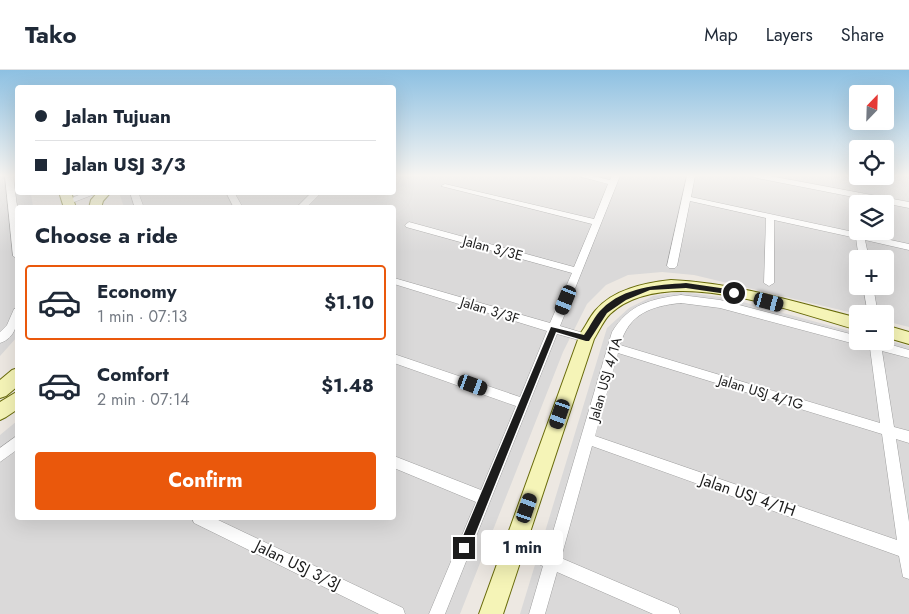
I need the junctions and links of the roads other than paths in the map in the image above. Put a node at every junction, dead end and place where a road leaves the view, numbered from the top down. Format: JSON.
{"nodes":[{"id":1,"x":9,"y":201,"type":"edge"},
{"id":2,"x":510,"y":201,"type":"edge"},
{"id":3,"x":606,"y":201,"type":"edge"},
{"id":4,"x":685,"y":201,"type":"edge"},
{"id":5,"x":702,"y":201,"type":"edge"},
{"id":6,"x":886,"y":201,"type":"edge"},
{"id":7,"x":909,"y":206,"type":"edge"},
{"id":8,"x":770,"y":216,"type":"junction"},
{"id":9,"x":597,"y":222,"type":"junction"},
{"id":10,"x":409,"y":225,"type":"dead end"},
{"id":11,"x":849,"y":234,"type":"edge"},
{"id":12,"x":15,"y":237,"type":"edge"},
{"id":13,"x":878,"y":240,"type":"edge"},
{"id":14,"x":909,"y":247,"type":"edge"},
{"id":15,"x":672,"y":266,"type":"dead end"},
{"id":16,"x":577,"y":271,"type":"junction"},
{"id":17,"x":396,"y":282,"type":"edge"},
{"id":18,"x":769,"y":283,"type":"dead end"},
{"id":19,"x":15,"y":318,"type":"edge"},
{"id":20,"x":849,"y":322,"type":"edge"},
{"id":21,"x":554,"y":329,"type":"junction"},
{"id":22,"x":894,"y":334,"type":"edge"},
{"id":23,"x":586,"y":338,"type":"junction"},
{"id":24,"x":849,"y":338,"type":"edge"},
{"id":25,"x":909,"y":338,"type":"edge"},
{"id":26,"x":0,"y":339,"type":"edge"},
{"id":27,"x":614,"y":347,"type":"junction"},
{"id":28,"x":876,"y":350,"type":"edge"},
{"id":29,"x":894,"y":350,"type":"edge"},
{"id":30,"x":909,"y":354,"type":"edge"},
{"id":31,"x":396,"y":359,"type":"edge"},
{"id":32,"x":15,"y":378,"type":"edge"},
{"id":33,"x":0,"y":391,"type":"edge"},
{"id":34,"x":15,"y":400,"type":"edge"},
{"id":35,"x":523,"y":403,"type":"junction"},
{"id":36,"x":0,"y":412,"type":"edge"},
{"id":37,"x":888,"y":431,"type":"junction"},
{"id":38,"x":909,"y":438,"type":"edge"},
{"id":39,"x":587,"y":439,"type":"junction"},
{"id":40,"x":15,"y":444,"type":"edge"},
{"id":41,"x":0,"y":456,"type":"edge"},
{"id":42,"x":396,"y":463,"type":"edge"},
{"id":43,"x":484,"y":498,"type":"junction"},
{"id":44,"x":203,"y":520,"type":"edge"},
{"id":45,"x":514,"y":546,"type":"junction"},
{"id":46,"x":907,"y":551,"type":"edge"},
{"id":47,"x":552,"y":562,"type":"junction"},
{"id":48,"x":909,"y":571,"type":"edge"},
{"id":49,"x":397,"y":614,"type":"edge"},
{"id":50,"x":437,"y":614,"type":"edge"},
{"id":51,"x":491,"y":614,"type":"edge"},
{"id":52,"x":538,"y":614,"type":"edge"},
{"id":53,"x":672,"y":614,"type":"edge"}],
"edges":[{"from":1,"to":12,"type":"street"},
{"from":2,"to":9,"type":"street"},
{"from":3,"to":9,"type":"street"},
{"from":4,"to":15,"type":"street"},
{"from":5,"to":8,"type":"street"},
{"from":6,"to":7,"type":"street"},
{"from":8,"to":11,"type":"street"},
{"from":8,"to":18,"type":"street"},
{"from":9,"to":16,"type":"street"},
{"from":10,"to":16,"type":"street","name":"Jalan 3/3E"},
{"from":13,"to":14,"type":"street"},
{"from":16,"to":21,"type":"street"},
{"from":17,"to":21,"type":"street","name":"Jalan 3/3F"},
{"from":19,"to":26,"type":"street"},
{"from":20,"to":23,"type":"street"},
{"from":21,"to":23,"type":"street","name":"Jalan 3/3F"},
{"from":21,"to":35,"type":"street"},
{"from":22,"to":25,"type":"street"},
{"from":23,"to":45,"type":"street"},
{"from":24,"to":27,"type":"street","name":"Jalan USJ 4/1A"},
{"from":27,"to":37,"type":"street","name":"Jalan USJ 4/1G"},
{"from":27,"to":39,"type":"street","name":"Jalan USJ 4/1A"},
{"from":28,"to":37,"type":"street"},
{"from":29,"to":30,"type":"street","name":"Jalan USJ 4/1A"},
{"from":31,"to":35,"type":"street"},
{"from":32,"to":33,"type":"street"},
{"from":34,"to":36,"type":"street"},
{"from":35,"to":43,"type":"street"},
{"from":37,"to":38,"type":"street","name":"Jalan USJ 4/1G"},
{"from":37,"to":46,"type":"street"},
{"from":39,"to":46,"type":"street","name":"Jalan USJ 4/1H"},
{"from":39,"to":47,"type":"street","name":"Jalan USJ 4/1A"},
{"from":40,"to":41,"type":"street"},
{"from":42,"to":43,"type":"street"},
{"from":43,"to":50,"type":"street"},
{"from":44,"to":49,"type":"street","name":"Jalan USJ 3/3J"},
{"from":45,"to":47,"type":"street"},
{"from":45,"to":51,"type":"street"},
{"from":46,"to":48,"type":"street"},
{"from":47,"to":52,"type":"street","name":"Jalan USJ 4/1A"},
{"from":47,"to":53,"type":"street"}]}
